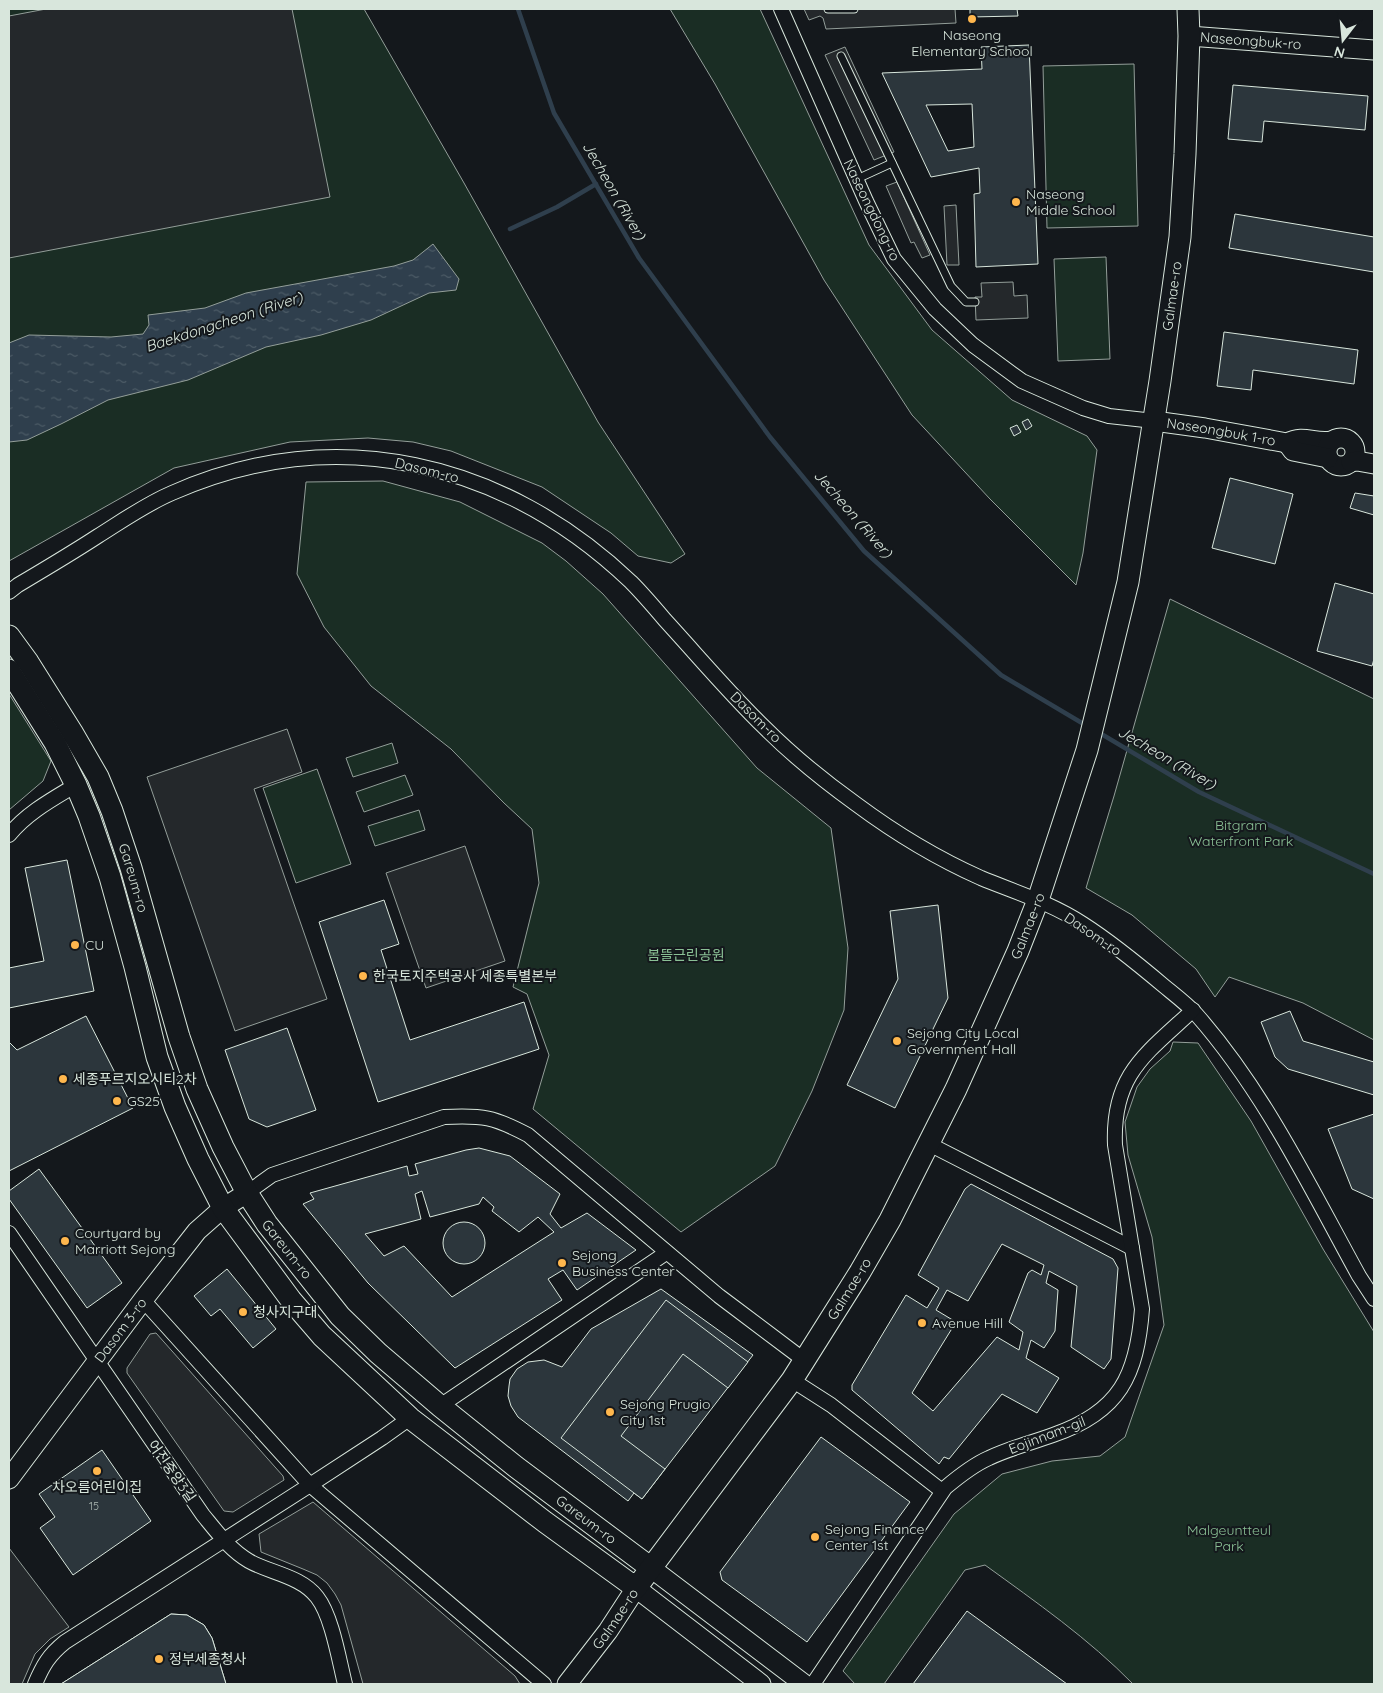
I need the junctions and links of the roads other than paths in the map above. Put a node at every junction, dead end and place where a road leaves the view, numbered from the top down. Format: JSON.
{"nodes":[{"id":1,"x":781,"y":9,"type":"edge"},
{"id":2,"x":828,"y":9,"type":"edge"},
{"id":3,"x":854,"y":9,"type":"edge"},
{"id":4,"x":1188,"y":9,"type":"edge"},
{"id":5,"x":1189,"y":36,"type":"junction"},
{"id":6,"x":1374,"y":50,"type":"edge"},
{"id":7,"x":841,"y":56,"type":"dead end"},
{"id":8,"x":892,"y":163,"type":"junction"},
{"id":9,"x":857,"y":178,"type":"junction"},
{"id":10,"x":975,"y":302,"type":"dead end"},
{"id":11,"x":1154,"y":421,"type":"junction"},
{"id":12,"x":1330,"y":449,"type":"junction"},
{"id":13,"x":1374,"y":452,"type":"edge"},
{"id":14,"x":1352,"y":453,"type":"junction"},
{"id":15,"x":1374,"y":464,"type":"edge"},
{"id":16,"x":9,"y":592,"type":"edge"},
{"id":17,"x":9,"y":636,"type":"edge"},
{"id":18,"x":9,"y":670,"type":"edge"},
{"id":19,"x":76,"y":785,"type":"junction"},
{"id":20,"x":9,"y":835,"type":"edge"},
{"id":21,"x":1038,"y":900,"type":"junction"},
{"id":22,"x":1193,"y":1010,"type":"junction"},
{"id":23,"x":929,"y":1144,"type":"junction"},
{"id":24,"x":246,"y":1193,"type":"junction"},
{"id":25,"x":224,"y":1208,"type":"junction"},
{"id":26,"x":9,"y":1233,"type":"edge"},
{"id":27,"x":1132,"y":1248,"type":"junction"},
{"id":28,"x":666,"y":1252,"type":"junction"},
{"id":29,"x":1374,"y":1299,"type":"edge"},
{"id":30,"x":143,"y":1300,"type":"junction"},
{"id":31,"x":804,"y":1360,"type":"junction"},
{"id":32,"x":97,"y":1362,"type":"junction"},
{"id":33,"x":792,"y":1380,"type":"junction"},
{"id":34,"x":440,"y":1406,"type":"junction"},
{"id":35,"x":410,"y":1418,"type":"junction"},
{"id":36,"x":9,"y":1479,"type":"edge"},
{"id":37,"x":310,"y":1485,"type":"junction"},
{"id":38,"x":942,"y":1491,"type":"junction"},
{"id":39,"x":224,"y":1540,"type":"junction"},
{"id":40,"x":651,"y":1568,"type":"junction"},
{"id":41,"x":636,"y":1588,"type":"junction"},
{"id":42,"x":35,"y":1684,"type":"edge"},
{"id":43,"x":345,"y":1684,"type":"edge"},
{"id":44,"x":544,"y":1684,"type":"edge"},
{"id":45,"x":567,"y":1684,"type":"edge"},
{"id":46,"x":762,"y":1684,"type":"edge"},
{"id":47,"x":804,"y":1684,"type":"edge"},
{"id":48,"x":813,"y":1684,"type":"edge"}],
"edges":[{"from":1,"to":9,"type":"street","name":"Naseongdong-ro"},
{"from":2,"to":3,"type":"lane"},
{"from":4,"to":5,"type":"main road","name":"Galmae-ro"},
{"from":5,"to":6,"type":"street","name":"Naseongbuk-ro"},
{"from":5,"to":11,"type":"main road","name":"Galmae-ro"},
{"from":7,"to":8,"type":"lane"},
{"from":8,"to":9,"type":"lane"},
{"from":8,"to":10,"type":"lane"},
{"from":9,"to":11,"type":"street","name":"Naseongdong-ro"},
{"from":11,"to":12,"type":"street","name":"Naseongbuk 1-ro"},
{"from":11,"to":21,"type":"main road","name":"Galmae-ro"},
{"from":12,"to":14,"type":"street"},
{"from":12,"to":14,"type":"street"},
{"from":13,"to":14,"type":"street"},
{"from":14,"to":15,"type":"street"},
{"from":16,"to":21,"type":"street","name":"Dasom-ro"},
{"from":17,"to":24,"type":"main road","name":"Gareum-ro"},
{"from":18,"to":19,"type":"main road","name":"Gareum-ro"},
{"from":19,"to":20,"type":"street"},
{"from":19,"to":25,"type":"main road","name":"Gareum-ro"},
{"from":21,"to":22,"type":"street","name":"Dasom-ro"},
{"from":21,"to":23,"type":"main road","name":"Galmae-ro"},
{"from":22,"to":27,"type":"street","name":"Eojinnam-gil"},
{"from":22,"to":29,"type":"street","name":"Dasom-ro"},
{"from":23,"to":27,"type":"street"},
{"from":23,"to":31,"type":"main road","name":"Galmae-ro"},
{"from":24,"to":25,"type":"street","name":"Dasom 3-ro"},
{"from":24,"to":28,"type":"street"},
{"from":24,"to":34,"type":"main road","name":"Gareum-ro"},
{"from":25,"to":30,"type":"street","name":"Dasom 3-ro"},
{"from":25,"to":35,"type":"main road","name":"Gareum-ro"},
{"from":26,"to":32,"type":"street","name":"어진중앙3길"},
{"from":27,"to":38,"type":"street","name":"Eojinnam-gil"},
{"from":28,"to":31,"type":"street"},
{"from":28,"to":34,"type":"street"},
{"from":30,"to":32,"type":"street","name":"Dasom 3-ro"},
{"from":30,"to":37,"type":"street"},
{"from":31,"to":33,"type":"main road","name":"Galmae-ro"},
{"from":32,"to":36,"type":"street","name":"Dasom 3-ro"},
{"from":32,"to":39,"type":"street","name":"어진중앙3길"},
{"from":33,"to":38,"type":"street"},
{"from":33,"to":40,"type":"main road","name":"Galmae-ro"},
{"from":34,"to":40,"type":"main road","name":"Gareum-ro"},
{"from":35,"to":37,"type":"street"},
{"from":35,"to":41,"type":"main road","name":"Gareum-ro"},
{"from":37,"to":39,"type":"street"},
{"from":37,"to":44,"type":"street"},
{"from":38,"to":48,"type":"street","name":"Eojinnam-gil"},
{"from":39,"to":42,"type":"street"},
{"from":39,"to":43,"type":"street","name":"어진중앙3길"},
{"from":40,"to":41,"type":"main road","name":"Galmae-ro"},
{"from":40,"to":47,"type":"street","name":"Gareum-ro"},
{"from":41,"to":45,"type":"street","name":"Galmae-ro"},
{"from":41,"to":46,"type":"street","name":"Gareum-ro"}]}
